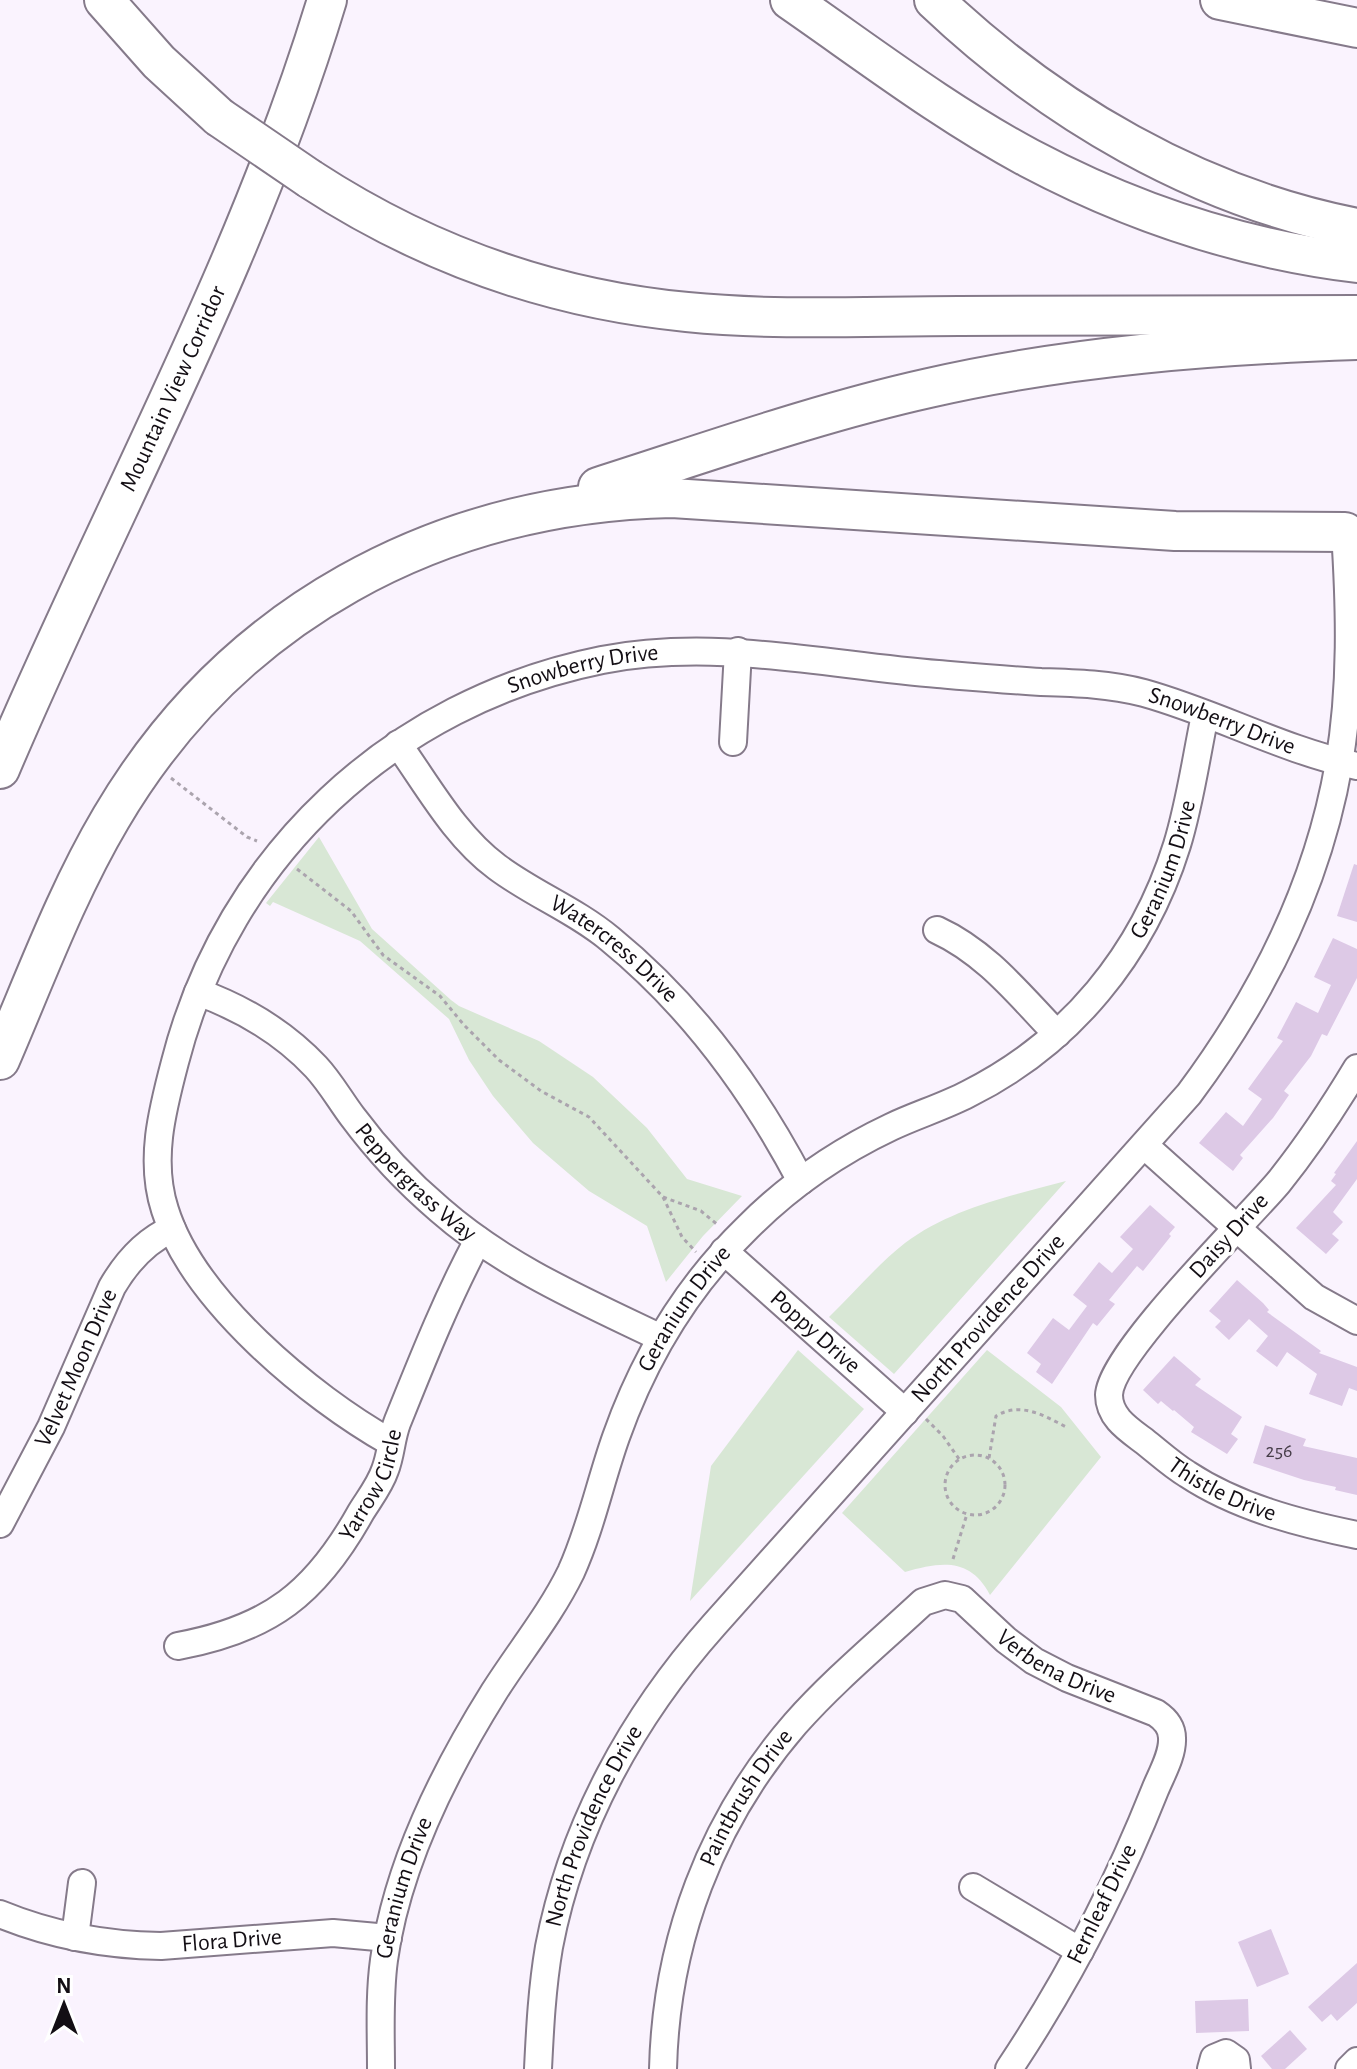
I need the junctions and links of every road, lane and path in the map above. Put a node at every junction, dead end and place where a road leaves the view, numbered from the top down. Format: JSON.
{"nodes":[{"id":1,"x":104,"y":0,"type":"edge"},
{"id":2,"x":327,"y":0,"type":"edge"},
{"id":3,"x":790,"y":0,"type":"edge"},
{"id":4,"x":934,"y":0,"type":"edge"},
{"id":5,"x":1220,"y":0,"type":"edge"},
{"id":6,"x":1292,"y":0,"type":"edge"},
{"id":7,"x":1357,"y":25,"type":"edge"},
{"id":8,"x":1357,"y":228,"type":"edge"},
{"id":9,"x":1357,"y":263,"type":"edge"},
{"id":10,"x":1357,"y":315,"type":"edge"},
{"id":11,"x":1357,"y":340,"type":"edge"},
{"id":12,"x":493,"y":522,"type":"junction"},
{"id":13,"x":1345,"y":532,"type":"joint"},
{"id":14,"x":738,"y":651,"type":"junction"},
{"id":15,"x":1205,"y":715,"type":"junction"},
{"id":16,"x":733,"y":742,"type":"dead end"},
{"id":17,"x":398,"y":744,"type":"junction"},
{"id":18,"x":1348,"y":764,"type":"edge"},
{"id":19,"x":0,"y":769,"type":"edge"},
{"id":20,"x":164,"y":774,"type":"dead end"},
{"id":21,"x":257,"y":841,"type":"dead end"},
{"id":22,"x":295,"y":868,"type":"dead end"},
{"id":23,"x":937,"y":930,"type":"dead end"},
{"id":24,"x":198,"y":992,"type":"junction"},
{"id":25,"x":1057,"y":1034,"type":"junction"},
{"id":26,"x":0,"y":1060,"type":"edge"},
{"id":27,"x":1357,"y":1068,"type":"edge"},
{"id":28,"x":1144,"y":1145,"type":"junction"},
{"id":29,"x":801,"y":1181,"type":"junction"},
{"id":30,"x":663,"y":1197,"type":"junction"},
{"id":31,"x":1237,"y":1228,"type":"junction"},
{"id":32,"x":172,"y":1229,"type":"junction"},
{"id":33,"x":478,"y":1240,"type":"junction"},
{"id":34,"x":715,"y":1245,"type":"junction"},
{"id":35,"x":1357,"y":1321,"type":"edge"},
{"id":36,"x":661,"y":1338,"type":"junction"},
{"id":37,"x":1110,"y":1404,"type":"joint"},
{"id":38,"x":914,"y":1414,"type":"junction"},
{"id":39,"x":1068,"y":1428,"type":"dead end"},
{"id":40,"x":390,"y":1442,"type":"junction"},
{"id":41,"x":989,"y":1458,"type":"junction"},
{"id":42,"x":959,"y":1459,"type":"junction"},
{"id":43,"x":967,"y":1514,"type":"junction"},
{"id":44,"x":0,"y":1524,"type":"edge"},
{"id":45,"x":1357,"y":1535,"type":"edge"},
{"id":46,"x":953,"y":1559,"type":"dead end"},
{"id":47,"x":945,"y":1595,"type":"joint"},
{"id":48,"x":178,"y":1646,"type":"dead end"},
{"id":49,"x":1171,"y":1730,"type":"joint"},
{"id":50,"x":82,"y":1883,"type":"dead end"},
{"id":51,"x":973,"y":1887,"type":"dead end"},
{"id":52,"x":0,"y":1914,"type":"edge"},
{"id":53,"x":75,"y":1937,"type":"junction"},
{"id":54,"x":388,"y":1938,"type":"junction"},
{"id":55,"x":1080,"y":1951,"type":"junction"},
{"id":56,"x":1357,"y":2061,"type":"edge"},
{"id":57,"x":381,"y":2069,"type":"edge"},
{"id":58,"x":538,"y":2069,"type":"edge"},
{"id":59,"x":663,"y":2069,"type":"edge"},
{"id":60,"x":1009,"y":2069,"type":"edge"},
{"id":61,"x":1211,"y":2069,"type":"edge"},
{"id":62,"x":1237,"y":2069,"type":"edge"},
{"id":63,"x":1349,"y":2069,"type":"edge"}],
"edges":[{"from":1,"to":10,"type":"highway","bridge":true},
{"from":2,"to":19,"type":"highway","name":"Mountain View Corridor"},
{"from":3,"to":9,"type":"highway"},
{"from":4,"to":8,"type":"highway"},
{"from":5,"to":7,"type":"highway"},
{"from":6,"to":7,"type":"highway"},
{"from":11,"to":12,"type":"highway"},
{"from":12,"to":13,"type":"highway"},
{"from":12,"to":26,"type":"highway"},
{"from":13,"to":18,"type":"street","name":"North Providence Drive"},
{"from":14,"to":15,"type":"street","name":"Snowberry Drive"},
{"from":14,"to":16,"type":"street"},
{"from":14,"to":17,"type":"street","name":"Snowberry Drive"},
{"from":15,"to":18,"type":"street","name":"Snowberry Drive"},
{"from":15,"to":25,"type":"street","name":"Geranium Drive"},
{"from":17,"to":24,"type":"street","name":"Snowberry Drive"},
{"from":17,"to":29,"type":"street","name":"Watercress Drive"},
{"from":18,"to":28,"type":"street","name":"North Providence Drive"},
{"from":20,"to":21,"type":"path"},
{"from":22,"to":30,"type":"path"},
{"from":23,"to":25,"type":"street"},
{"from":24,"to":32,"type":"street","name":"Snowberry Drive"},
{"from":24,"to":33,"type":"street","name":"Peppergrass Way"},
{"from":25,"to":29,"type":"street","name":"Geranium Drive"},
{"from":27,"to":31,"type":"street","name":"Daisy Drive"},
{"from":28,"to":31,"type":"street"},
{"from":28,"to":38,"type":"street","name":"North Providence Drive"},
{"from":29,"to":34,"type":"street","name":"Geranium Drive"},
{"from":30,"to":34,"type":"path"},
{"from":30,"to":34,"type":"path"},
{"from":31,"to":35,"type":"street"},
{"from":31,"to":37,"type":"street","name":"Daisy Drive"},
{"from":32,"to":40,"type":"street","name":"Snowberry Drive"},
{"from":32,"to":44,"type":"street","name":"Velvet Moon Drive"},
{"from":33,"to":36,"type":"street","name":"Peppergrass Way"},
{"from":33,"to":40,"type":"street","name":"Yarrow Circle"},
{"from":34,"to":36,"type":"street","name":"Geranium Drive"},
{"from":34,"to":38,"type":"street","name":"Poppy Drive"},
{"from":36,"to":54,"type":"street","name":"Geranium Drive"},
{"from":37,"to":45,"type":"street","name":"Thistle Drive"},
{"from":38,"to":42,"type":"path"},
{"from":38,"to":58,"type":"street","name":"North Providence Drive"},
{"from":39,"to":41,"type":"path"},
{"from":40,"to":48,"type":"street","name":"Yarrow Circle"},
{"from":41,"to":42,"type":"path"},
{"from":41,"to":43,"type":"path"},
{"from":42,"to":43,"type":"path"},
{"from":43,"to":46,"type":"path"},
{"from":47,"to":49,"type":"street","name":"Verbena Drive"},
{"from":47,"to":59,"type":"street","name":"Paintbrush Drive"},
{"from":49,"to":55,"type":"street","name":"Fernleaf Drive"},
{"from":50,"to":53,"type":"street"},
{"from":51,"to":55,"type":"street"},
{"from":52,"to":53,"type":"street","name":"Flora Drive"},
{"from":53,"to":54,"type":"street","name":"Flora Drive"},
{"from":54,"to":57,"type":"street","name":"Geranium Drive"},
{"from":55,"to":60,"type":"street","name":"Fernleaf Drive"},
{"from":56,"to":63,"type":"street"},
{"from":61,"to":62,"type":"street"}]}
